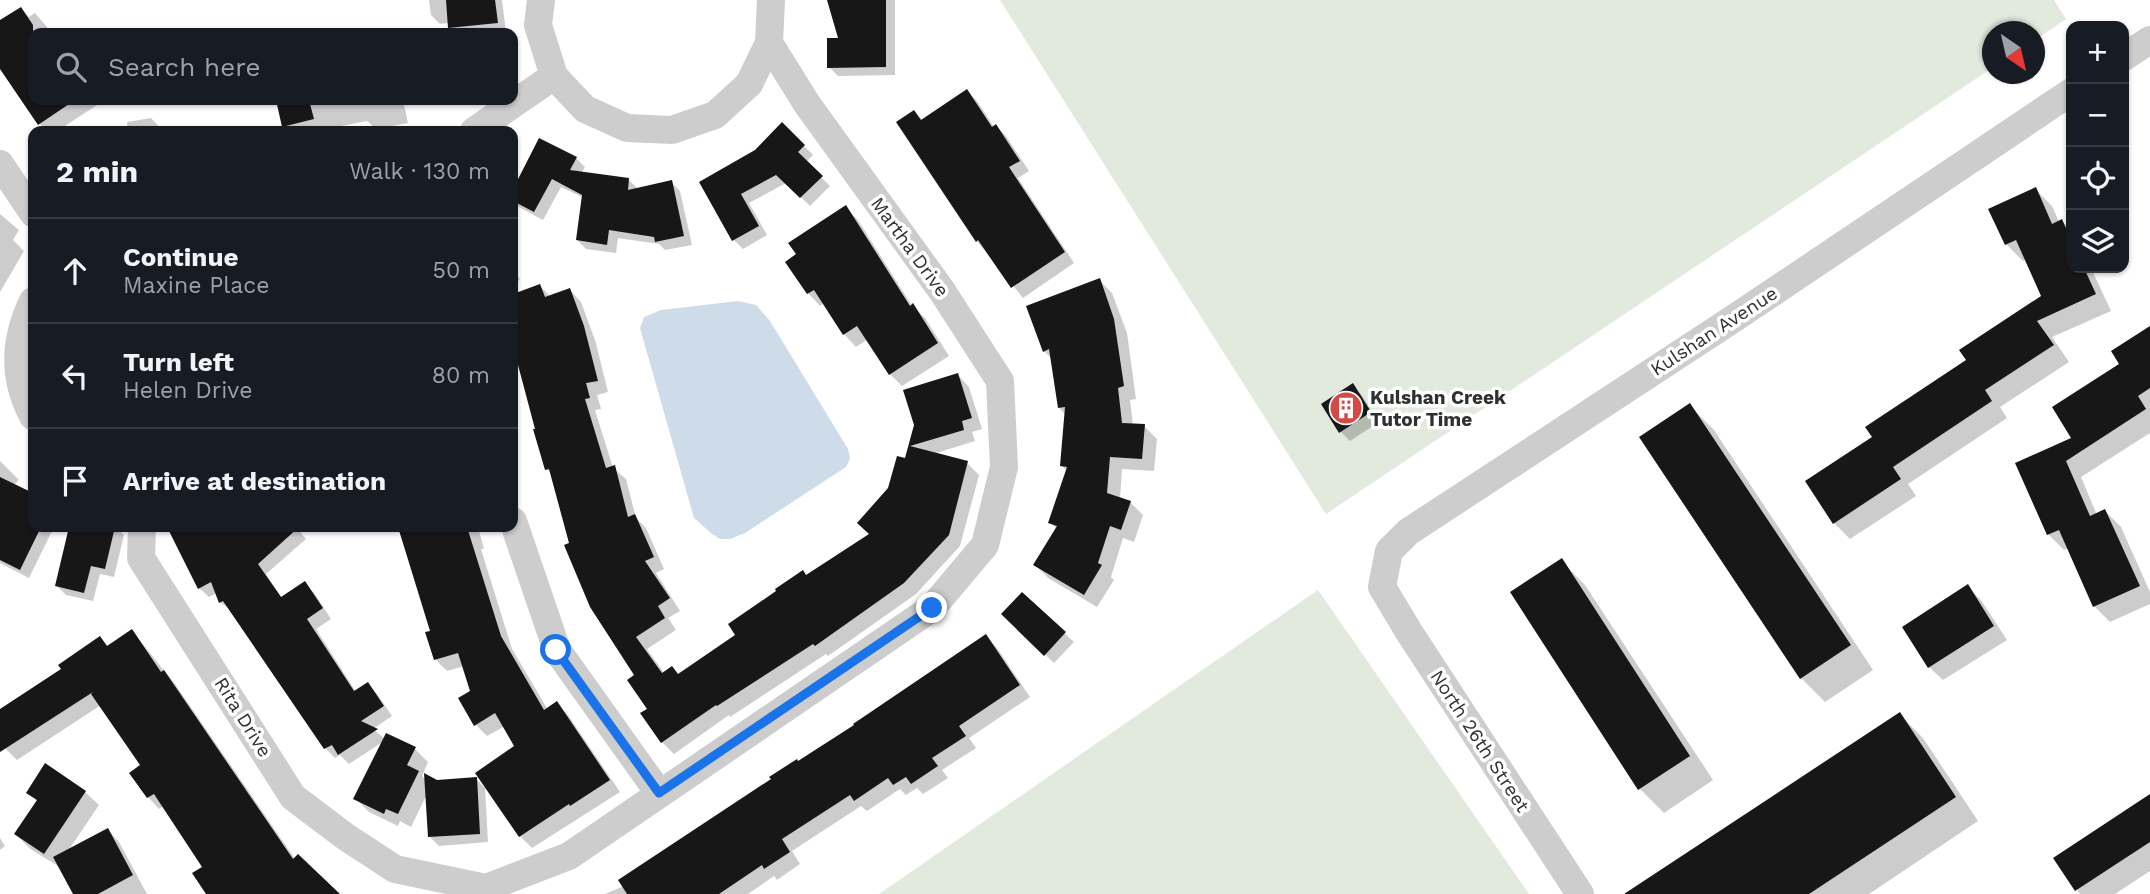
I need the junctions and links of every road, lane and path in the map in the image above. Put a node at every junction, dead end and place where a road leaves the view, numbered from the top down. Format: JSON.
{"nodes":[{"id":1,"x":541,"y":0,"type":"edge"},
{"id":2,"x":771,"y":0,"type":"edge"},
{"id":3,"x":2150,"y":40,"type":"edge"},
{"id":4,"x":769,"y":43,"type":"junction"},
{"id":5,"x":2129,"y":54,"type":"edge"},
{"id":6,"x":554,"y":76,"type":"junction"},
{"id":7,"x":2066,"y":95,"type":"edge"},
{"id":8,"x":518,"y":101,"type":"edge"},
{"id":9,"x":512,"y":105,"type":"edge"},
{"id":10,"x":481,"y":126,"type":"edge"},
{"id":11,"x":0,"y":164,"type":"edge"},
{"id":12,"x":28,"y":206,"type":"edge"},
{"id":13,"x":28,"y":311,"type":"edge"},
{"id":14,"x":28,"y":407,"type":"edge"},
{"id":15,"x":142,"y":532,"type":"edge"},
{"id":16,"x":517,"y":532,"type":"edge"},
{"id":17,"x":1382,"y":587,"type":"joint"},
{"id":18,"x":659,"y":793,"type":"junction"},
{"id":19,"x":395,"y":869,"type":"joint"},
{"id":20,"x":1580,"y":894,"type":"edge"}],
"edges":[{"from":1,"to":6,"type":"street"},
{"from":2,"to":4,"type":"street"},
{"from":3,"to":5,"type":"street"},
{"from":4,"to":6,"type":"street"},
{"from":4,"to":18,"type":"street","name":"Martha Drive"},
{"from":6,"to":8,"type":"street"},
{"from":7,"to":17,"type":"street","name":"Kulshan Avenue"},
{"from":9,"to":10,"type":"street"},
{"from":11,"to":12,"type":"street"},
{"from":13,"to":14,"type":"street"},
{"from":15,"to":19,"type":"street","name":"Rita Drive"},
{"from":16,"to":18,"type":"street"},
{"from":17,"to":20,"type":"street","name":"North 26th Street"},
{"from":18,"to":19,"type":"street","name":"Martha Drive"}]}
